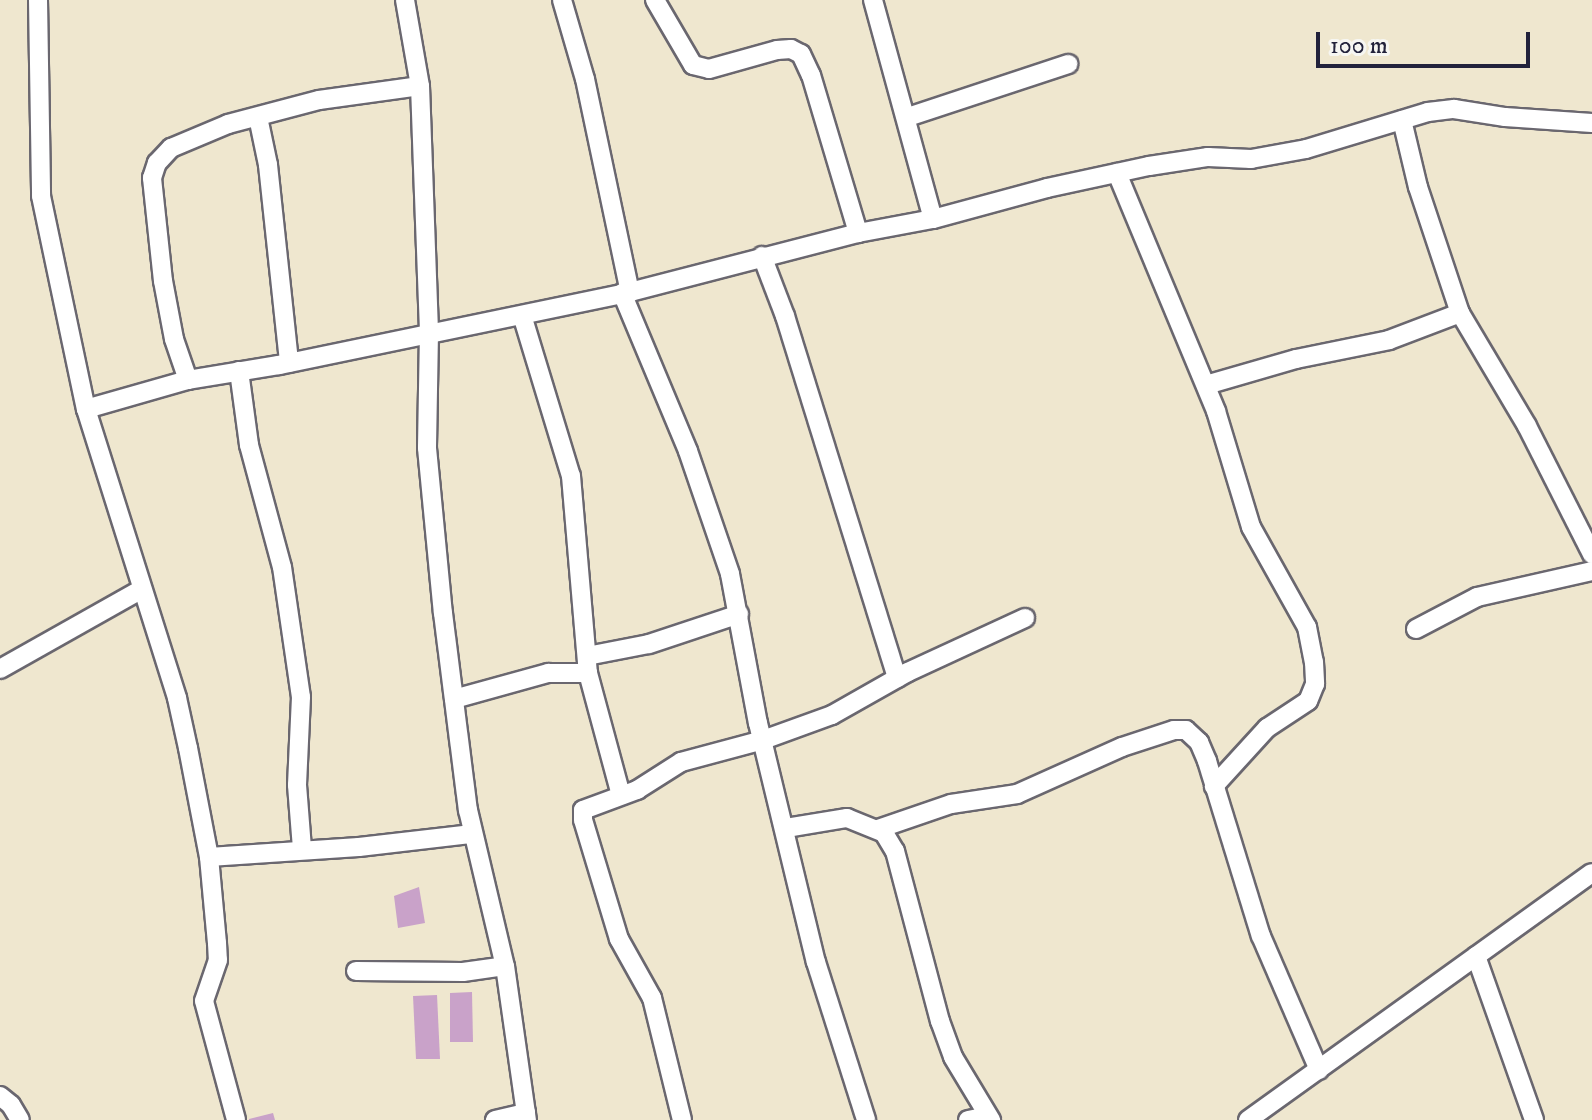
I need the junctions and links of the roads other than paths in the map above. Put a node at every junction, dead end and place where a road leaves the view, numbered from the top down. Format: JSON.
{"nodes":[{"id":1,"x":38,"y":0,"type":"edge"},
{"id":2,"x":405,"y":0,"type":"edge"},
{"id":3,"x":562,"y":0,"type":"edge"},
{"id":4,"x":655,"y":0,"type":"edge"},
{"id":5,"x":873,"y":0,"type":"edge"},
{"id":6,"x":1068,"y":64,"type":"dead end"},
{"id":7,"x":420,"y":86,"type":"junction"},
{"id":8,"x":258,"y":117,"type":"junction"},
{"id":9,"x":908,"y":117,"type":"junction"},
{"id":10,"x":1402,"y":120,"type":"junction"},
{"id":11,"x":1592,"y":123,"type":"edge"},
{"id":12,"x":1117,"y":173,"type":"junction"},
{"id":13,"x":933,"y":219,"type":"junction"},
{"id":14,"x":858,"y":233,"type":"junction"},
{"id":15,"x":762,"y":256,"type":"junction"},
{"id":16,"x":626,"y":293,"type":"junction"},
{"id":17,"x":1460,"y":313,"type":"junction"},
{"id":18,"x":522,"y":315,"type":"junction"},
{"id":19,"x":429,"y":332,"type":"junction"},
{"id":20,"x":289,"y":363,"type":"junction"},
{"id":21,"x":239,"y":371,"type":"junction"},
{"id":22,"x":188,"y":380,"type":"junction"},
{"id":23,"x":1206,"y":385,"type":"junction"},
{"id":24,"x":86,"y":409,"type":"junction"},
{"id":25,"x":1592,"y":554,"type":"edge"},
{"id":26,"x":1592,"y":571,"type":"edge"},
{"id":27,"x":142,"y":589,"type":"junction"},
{"id":28,"x":739,"y":614,"type":"junction"},
{"id":29,"x":1025,"y":618,"type":"dead end"},
{"id":30,"x":1416,"y":629,"type":"dead end"},
{"id":31,"x":588,"y":664,"type":"junction"},
{"id":32,"x":0,"y":669,"type":"edge"},
{"id":33,"x":897,"y":678,"type":"junction"},
{"id":34,"x":454,"y":699,"type":"junction"},
{"id":35,"x":763,"y":740,"type":"junction"},
{"id":36,"x":1214,"y":786,"type":"junction"},
{"id":37,"x":621,"y":795,"type":"junction"},
{"id":38,"x":786,"y":828,"type":"junction"},
{"id":39,"x":878,"y":829,"type":"junction"},
{"id":40,"x":472,"y":834,"type":"junction"},
{"id":41,"x":302,"y":849,"type":"junction"},
{"id":42,"x":209,"y":857,"type":"junction"},
{"id":43,"x":1592,"y":873,"type":"edge"},
{"id":44,"x":1476,"y":956,"type":"junction"},
{"id":45,"x":505,"y":966,"type":"junction"},
{"id":46,"x":356,"y":971,"type":"dead end"},
{"id":47,"x":1319,"y":1070,"type":"junction"},
{"id":48,"x":0,"y":1096,"type":"edge"},
{"id":49,"x":527,"y":1116,"type":"edge"},
{"id":50,"x":990,"y":1118,"type":"edge"},
{"id":51,"x":20,"y":1120,"type":"edge"},
{"id":52,"x":236,"y":1120,"type":"edge"},
{"id":53,"x":495,"y":1120,"type":"edge"},
{"id":54,"x":682,"y":1120,"type":"edge"},
{"id":55,"x":866,"y":1120,"type":"edge"},
{"id":56,"x":968,"y":1120,"type":"edge"},
{"id":57,"x":1248,"y":1120,"type":"edge"},
{"id":58,"x":1534,"y":1120,"type":"edge"}],
"edges":[{"from":1,"to":24,"type":"street"},
{"from":2,"to":7,"type":"street"},
{"from":3,"to":16,"type":"street"},
{"from":4,"to":14,"type":"street"},
{"from":5,"to":9,"type":"street"},
{"from":6,"to":9,"type":"street"},
{"from":7,"to":8,"type":"street"},
{"from":7,"to":19,"type":"street"},
{"from":8,"to":20,"type":"street"},
{"from":8,"to":22,"type":"street"},
{"from":9,"to":13,"type":"street"},
{"from":10,"to":11,"type":"street"},
{"from":10,"to":12,"type":"street"},
{"from":10,"to":17,"type":"street"},
{"from":12,"to":13,"type":"street"},
{"from":12,"to":23,"type":"street"},
{"from":13,"to":14,"type":"street"},
{"from":14,"to":15,"type":"street"},
{"from":15,"to":16,"type":"street"},
{"from":15,"to":33,"type":"street"},
{"from":16,"to":18,"type":"street"},
{"from":16,"to":28,"type":"street"},
{"from":17,"to":23,"type":"street"},
{"from":17,"to":25,"type":"street"},
{"from":18,"to":19,"type":"street"},
{"from":18,"to":31,"type":"street"},
{"from":19,"to":20,"type":"street"},
{"from":19,"to":34,"type":"street"},
{"from":20,"to":21,"type":"street"},
{"from":21,"to":22,"type":"street"},
{"from":21,"to":41,"type":"street"},
{"from":22,"to":24,"type":"street"},
{"from":23,"to":36,"type":"street"},
{"from":24,"to":27,"type":"street"},
{"from":26,"to":30,"type":"street"},
{"from":27,"to":32,"type":"street"},
{"from":27,"to":42,"type":"street"},
{"from":28,"to":31,"type":"street"},
{"from":28,"to":35,"type":"street"},
{"from":29,"to":33,"type":"street"},
{"from":31,"to":34,"type":"street"},
{"from":31,"to":37,"type":"street"},
{"from":33,"to":35,"type":"street"},
{"from":34,"to":40,"type":"street"},
{"from":35,"to":37,"type":"street"},
{"from":35,"to":38,"type":"street"},
{"from":36,"to":39,"type":"street"},
{"from":36,"to":47,"type":"street"},
{"from":37,"to":54,"type":"street"},
{"from":38,"to":39,"type":"street"},
{"from":38,"to":55,"type":"street"},
{"from":39,"to":50,"type":"street"},
{"from":40,"to":41,"type":"street"},
{"from":40,"to":45,"type":"street"},
{"from":41,"to":42,"type":"street"},
{"from":42,"to":52,"type":"street"},
{"from":43,"to":44,"type":"street"},
{"from":44,"to":47,"type":"street"},
{"from":44,"to":58,"type":"street"},
{"from":45,"to":46,"type":"street"},
{"from":45,"to":49,"type":"street"},
{"from":47,"to":57,"type":"street"},
{"from":48,"to":51,"type":"street"},
{"from":49,"to":53,"type":"street"},
{"from":50,"to":56,"type":"street"}]}
